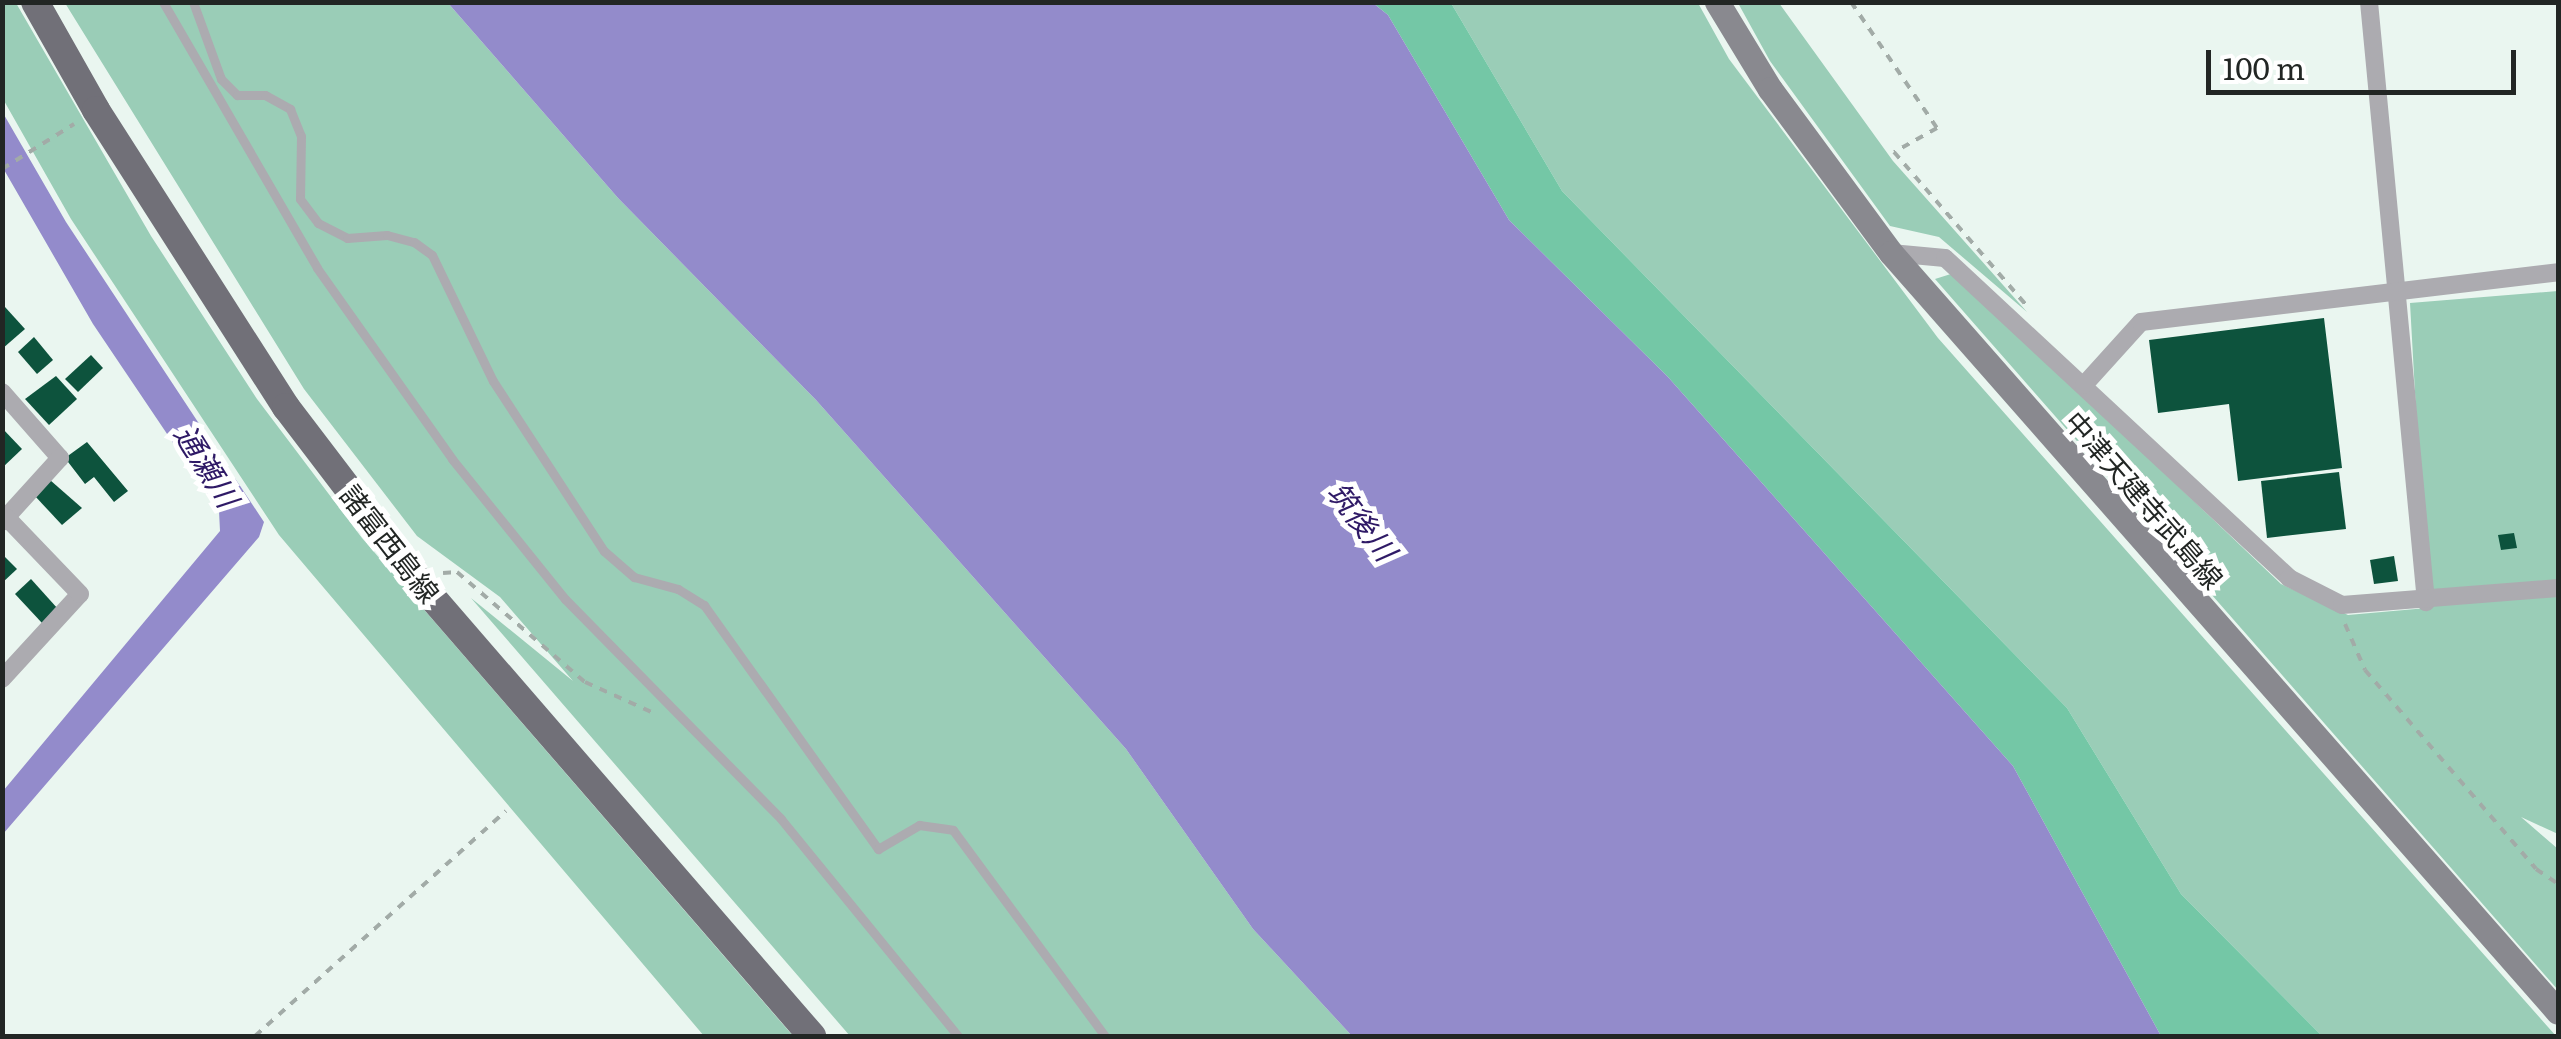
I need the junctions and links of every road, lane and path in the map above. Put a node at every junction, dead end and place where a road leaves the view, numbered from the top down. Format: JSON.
{"nodes":[{"id":1,"x":35,"y":2,"type":"edge"},
{"id":2,"x":162,"y":2,"type":"edge"},
{"id":3,"x":193,"y":2,"type":"edge"},
{"id":4,"x":1717,"y":2,"type":"edge"},
{"id":5,"x":1851,"y":2,"type":"edge"},
{"id":6,"x":2370,"y":2,"type":"edge"},
{"id":7,"x":96,"y":110,"type":"junction"},
{"id":8,"x":2,"y":170,"type":"edge"},
{"id":9,"x":1891,"y":252,"type":"junction"},
{"id":10,"x":2558,"y":272,"type":"edge"},
{"id":11,"x":2396,"y":289,"type":"junction"},
{"id":12,"x":2033,"y":314,"type":"dead end"},
{"id":13,"x":2084,"y":386,"type":"junction"},
{"id":14,"x":2,"y":392,"type":"edge"},
{"id":15,"x":5,"y":520,"type":"edge"},
{"id":16,"x":424,"y":588,"type":"junction"},
{"id":17,"x":2558,"y":588,"type":"edge"},
{"id":18,"x":2426,"y":602,"type":"junction"},
{"id":19,"x":2342,"y":605,"type":"junction"},
{"id":20,"x":2,"y":680,"type":"edge"},
{"id":21,"x":680,"y":720,"type":"junction"},
{"id":22,"x":506,"y":810,"type":"dead end"},
{"id":23,"x":2558,"y":884,"type":"edge"},
{"id":24,"x":2558,"y":1012,"type":"edge"},
{"id":25,"x":256,"y":1036,"type":"edge"},
{"id":26,"x":812,"y":1036,"type":"edge"},
{"id":27,"x":958,"y":1036,"type":"edge"},
{"id":28,"x":1105,"y":1036,"type":"edge"}],
"edges":[{"from":1,"to":7,"type":"main road","name":"諸富西島線"},
{"from":2,"to":21,"type":"lane"},
{"from":3,"to":28,"type":"lane"},
{"from":4,"to":9,"type":"main road","name":"中津天建寺武島線"},
{"from":5,"to":12,"type":"path"},
{"from":6,"to":11,"type":"street"},
{"from":7,"to":8,"type":"path"},
{"from":7,"to":16,"type":"main road","name":"諸富西島線"},
{"from":9,"to":13,"type":"street"},
{"from":9,"to":24,"type":"main road","name":"中津天建寺武島線"},
{"from":10,"to":11,"type":"street"},
{"from":11,"to":13,"type":"street"},
{"from":11,"to":18,"type":"street"},
{"from":13,"to":19,"type":"street"},
{"from":14,"to":15,"type":"street"},
{"from":15,"to":20,"type":"street"},
{"from":16,"to":21,"type":"path"},
{"from":16,"to":26,"type":"main road","name":"諸富西島線"},
{"from":17,"to":18,"type":"street"},
{"from":18,"to":19,"type":"street"},
{"from":19,"to":23,"type":"path"},
{"from":21,"to":27,"type":"lane"},
{"from":22,"to":25,"type":"path"}]}
